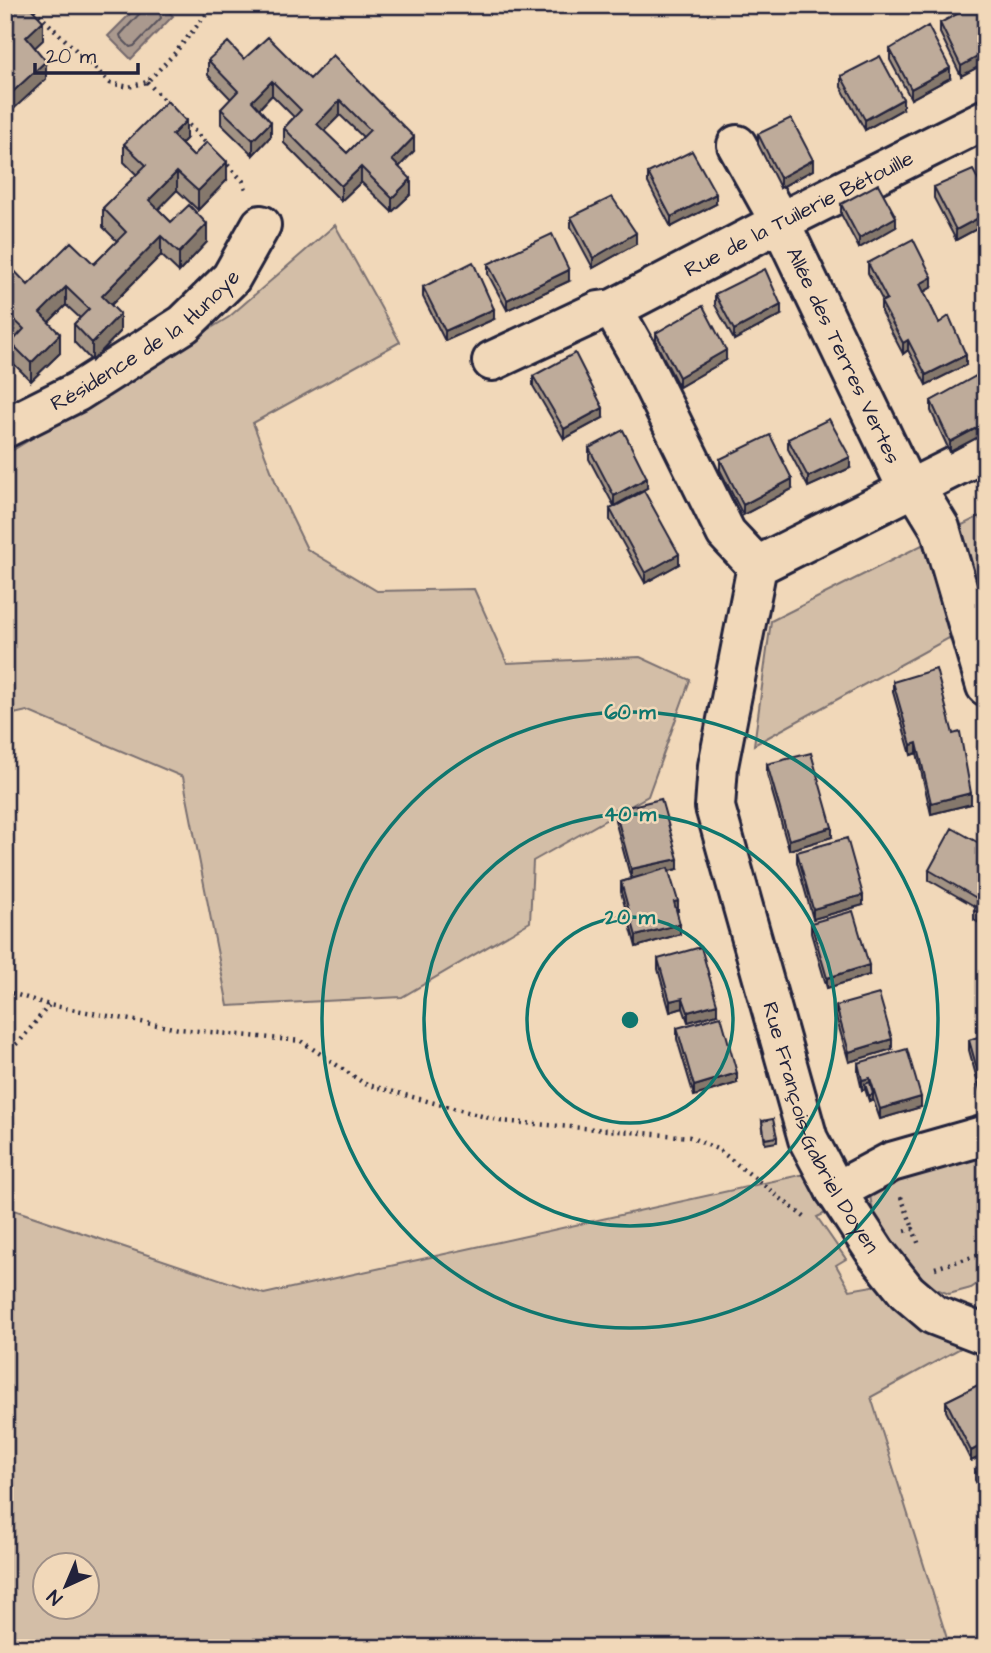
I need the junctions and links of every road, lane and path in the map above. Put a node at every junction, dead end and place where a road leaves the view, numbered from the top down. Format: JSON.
{"nodes":[{"id":1,"x":29,"y":5,"type":"edge"},
{"id":2,"x":214,"y":5,"type":"edge"},
{"id":3,"x":147,"y":82,"type":"junction"},
{"id":4,"x":986,"y":119,"type":"edge"},
{"id":5,"x":737,"y":145,"type":"dead end"},
{"id":6,"x":780,"y":222,"type":"junction"},
{"id":7,"x":261,"y":225,"type":"joint"},
{"id":8,"x":613,"y":309,"type":"junction"},
{"id":9,"x":492,"y":361,"type":"dead end"},
{"id":10,"x":5,"y":428,"type":"edge"},
{"id":11,"x":986,"y":451,"type":"edge"},
{"id":12,"x":915,"y":487,"type":"junction"},
{"id":13,"x":757,"y":566,"type":"junction"},
{"id":14,"x":986,"y":686,"type":"edge"},
{"id":15,"x":5,"y":991,"type":"edge"},
{"id":16,"x":49,"y":1005,"type":"junction"},
{"id":17,"x":5,"y":1053,"type":"edge"},
{"id":18,"x":986,"y":1135,"type":"edge"},
{"id":19,"x":835,"y":1190,"type":"junction"},
{"id":20,"x":814,"y":1224,"type":"dead end"},
{"id":21,"x":870,"y":1243,"type":"junction"},
{"id":22,"x":921,"y":1249,"type":"dead end"},
{"id":23,"x":986,"y":1253,"type":"edge"},
{"id":24,"x":929,"y":1269,"type":"dead end"},
{"id":25,"x":982,"y":1323,"type":"edge"}],
"edges":[{"from":1,"to":3,"type":"path"},
{"from":2,"to":3,"type":"path"},
{"from":3,"to":7,"type":"path"},
{"from":4,"to":6,"type":"street","name":"Rue de la Tuilerie Bétouille"},
{"from":5,"to":6,"type":"street","name":"Allée des Terres Vertes"},
{"from":6,"to":8,"type":"street","name":"Rue de la Tuilerie Bétouille"},
{"from":6,"to":12,"type":"street","name":"Allée des Terres Vertes"},
{"from":7,"to":10,"type":"street","name":"Résidence de la Hunoye"},
{"from":8,"to":9,"type":"street","name":"Rue de la Tuilerie Bétouille"},
{"from":8,"to":13,"type":"street"},
{"from":11,"to":12,"type":"street"},
{"from":12,"to":13,"type":"street"},
{"from":12,"to":14,"type":"street","name":"Allée des Terres Vertes"},
{"from":13,"to":19,"type":"street","name":"Rue François-Gabriel Doyen"},
{"from":15,"to":16,"type":"path"},
{"from":16,"to":17,"type":"path"},
{"from":16,"to":20,"type":"path"},
{"from":18,"to":19,"type":"street"},
{"from":19,"to":21,"type":"street","name":"Rue François-Gabriel Doyen"},
{"from":21,"to":22,"type":"path"},
{"from":21,"to":25,"type":"street","name":"Rue François-Gabriel Doyen"},
{"from":23,"to":24,"type":"path"}]}
